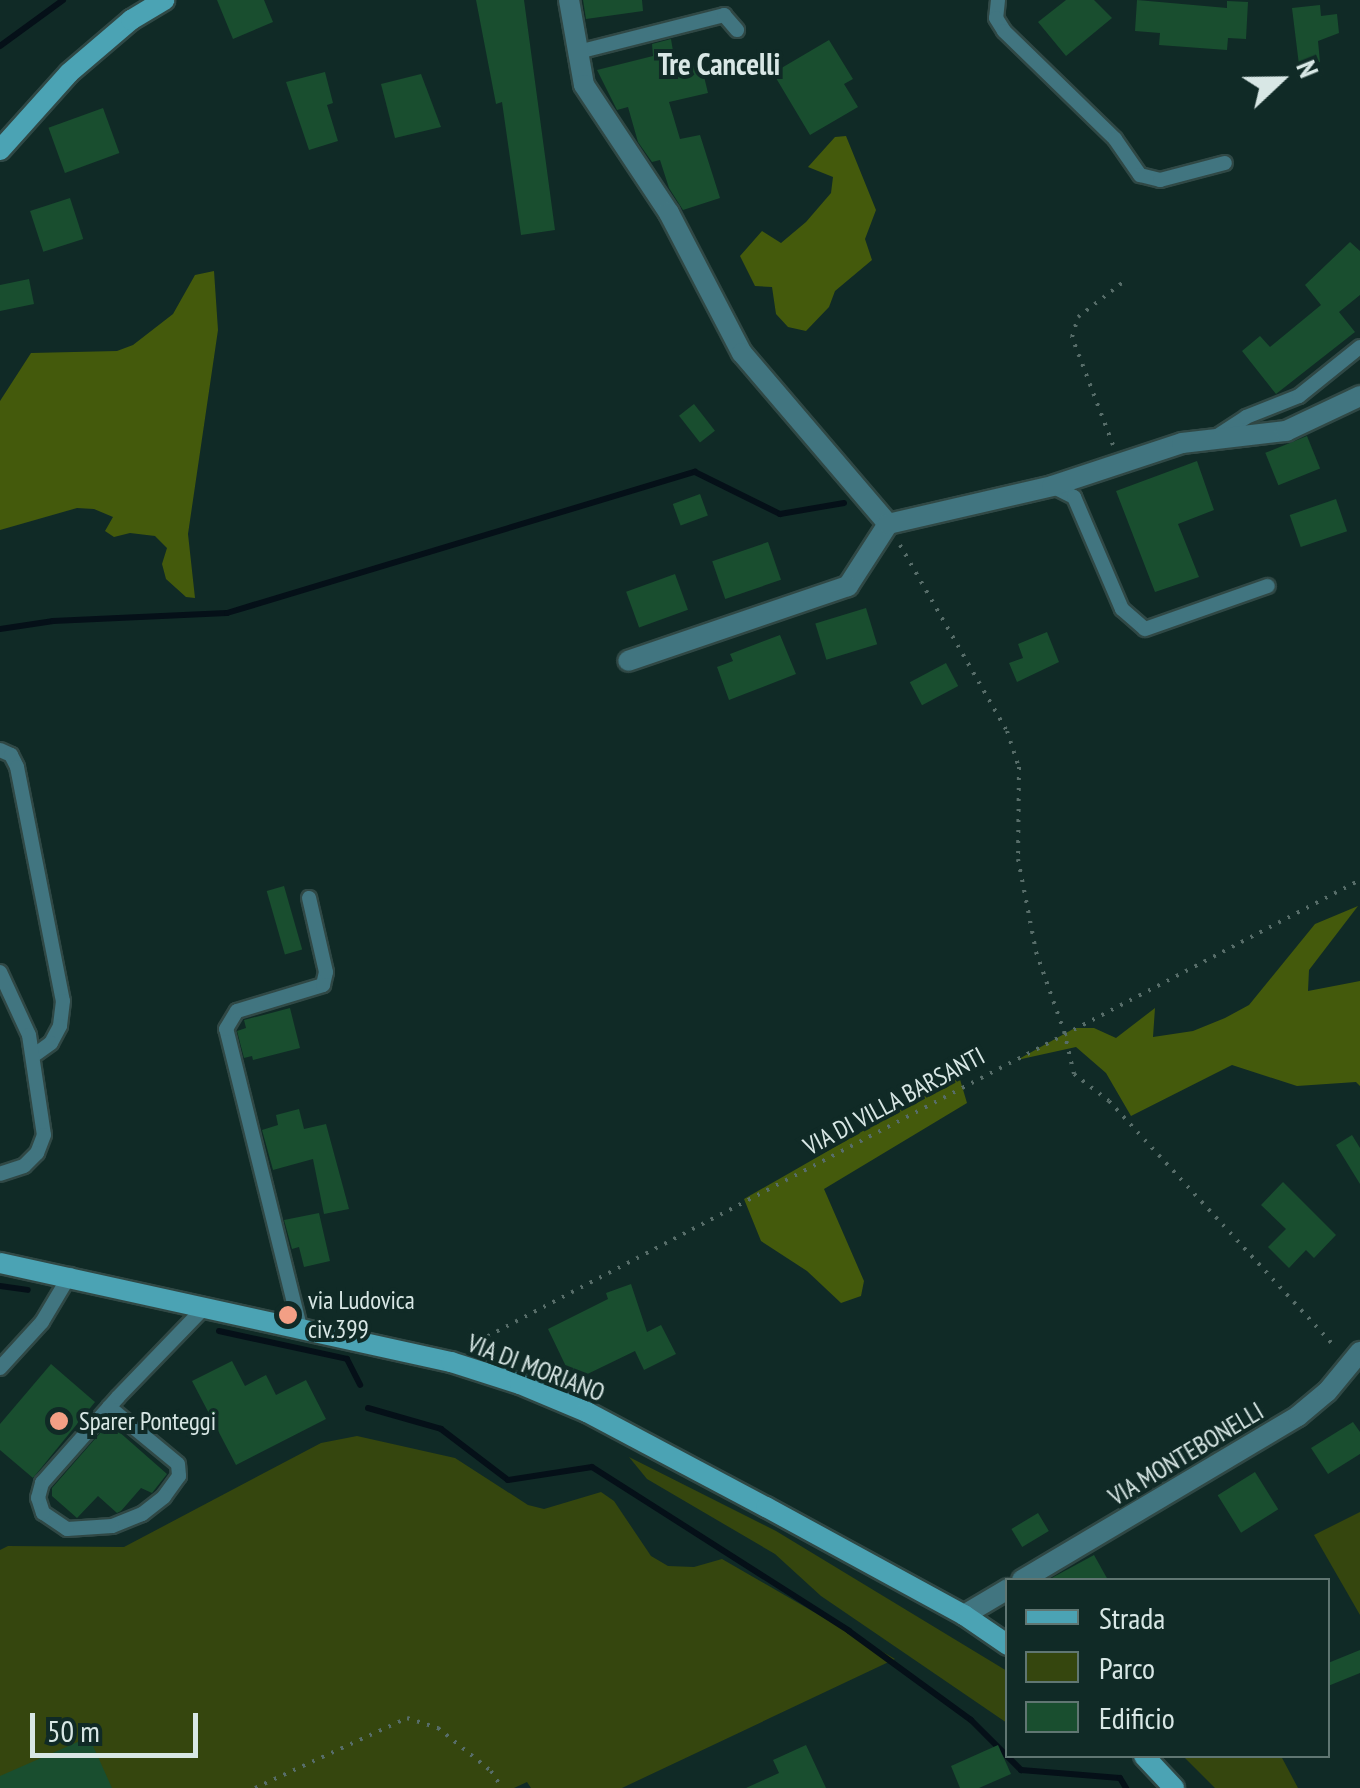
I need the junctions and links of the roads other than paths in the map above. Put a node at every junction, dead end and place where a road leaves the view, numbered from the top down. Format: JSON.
{"nodes":[{"id":1,"x":164,"y":0,"type":"edge"},
{"id":2,"x":569,"y":0,"type":"edge"},
{"id":3,"x":998,"y":0,"type":"edge"},
{"id":4,"x":737,"y":30,"type":"dead end"},
{"id":5,"x":578,"y":52,"type":"junction"},
{"id":6,"x":0,"y":150,"type":"edge"},
{"id":7,"x":1225,"y":163,"type":"dead end"},
{"id":8,"x":1360,"y":347,"type":"edge"},
{"id":9,"x":1360,"y":396,"type":"edge"},
{"id":10,"x":1213,"y":438,"type":"junction"},
{"id":11,"x":1052,"y":486,"type":"junction"},
{"id":12,"x":888,"y":524,"type":"junction"},
{"id":13,"x":1268,"y":586,"type":"dead end"},
{"id":14,"x":628,"y":661,"type":"dead end"},
{"id":15,"x":0,"y":750,"type":"edge"},
{"id":16,"x":309,"y":898,"type":"dead end"},
{"id":17,"x":0,"y":972,"type":"edge"},
{"id":18,"x":34,"y":1056,"type":"junction"},
{"id":19,"x":0,"y":1174,"type":"edge"},
{"id":20,"x":0,"y":1262,"type":"edge"},
{"id":21,"x":70,"y":1275,"type":"junction"},
{"id":22,"x":206,"y":1306,"type":"junction"},
{"id":23,"x":300,"y":1327,"type":"junction"},
{"id":24,"x":1356,"y":1358,"type":"edge"},
{"id":25,"x":0,"y":1368,"type":"edge"},
{"id":26,"x":110,"y":1408,"type":"junction"},
{"id":27,"x":1025,"y":1578,"type":"edge"},
{"id":28,"x":1005,"y":1591,"type":"edge"},
{"id":29,"x":964,"y":1615,"type":"junction"},
{"id":30,"x":1005,"y":1643,"type":"edge"},
{"id":31,"x":1146,"y":1758,"type":"edge"},
{"id":32,"x":1174,"y":1788,"type":"edge"}],
"edges":[{"from":1,"to":6,"type":"main road"},
{"from":2,"to":5,"type":"street"},
{"from":3,"to":7,"type":"lane"},
{"from":4,"to":5,"type":"lane"},
{"from":5,"to":12,"type":"street"},
{"from":8,"to":10,"type":"lane"},
{"from":9,"to":10,"type":"street"},
{"from":10,"to":11,"type":"street"},
{"from":11,"to":12,"type":"street"},
{"from":11,"to":13,"type":"lane"},
{"from":12,"to":14,"type":"street"},
{"from":15,"to":18,"type":"lane"},
{"from":16,"to":23,"type":"lane"},
{"from":17,"to":18,"type":"lane"},
{"from":18,"to":19,"type":"lane"},
{"from":20,"to":21,"type":"main road","name":"VIA DI MORIANO"},
{"from":21,"to":22,"type":"main road","name":"VIA DI MORIANO"},
{"from":21,"to":25,"type":"lane"},
{"from":22,"to":23,"type":"main road","name":"VIA DI MORIANO"},
{"from":22,"to":26,"type":"lane"},
{"from":23,"to":29,"type":"main road","name":"VIA DI MORIANO"},
{"from":24,"to":27,"type":"street","name":"VIA MONTEBONELLI"},
{"from":26,"to":26,"type":"lane"},
{"from":28,"to":29,"type":"street"},
{"from":29,"to":30,"type":"main road","name":"VIA DI MORIANO"},
{"from":31,"to":32,"type":"main road"}]}
